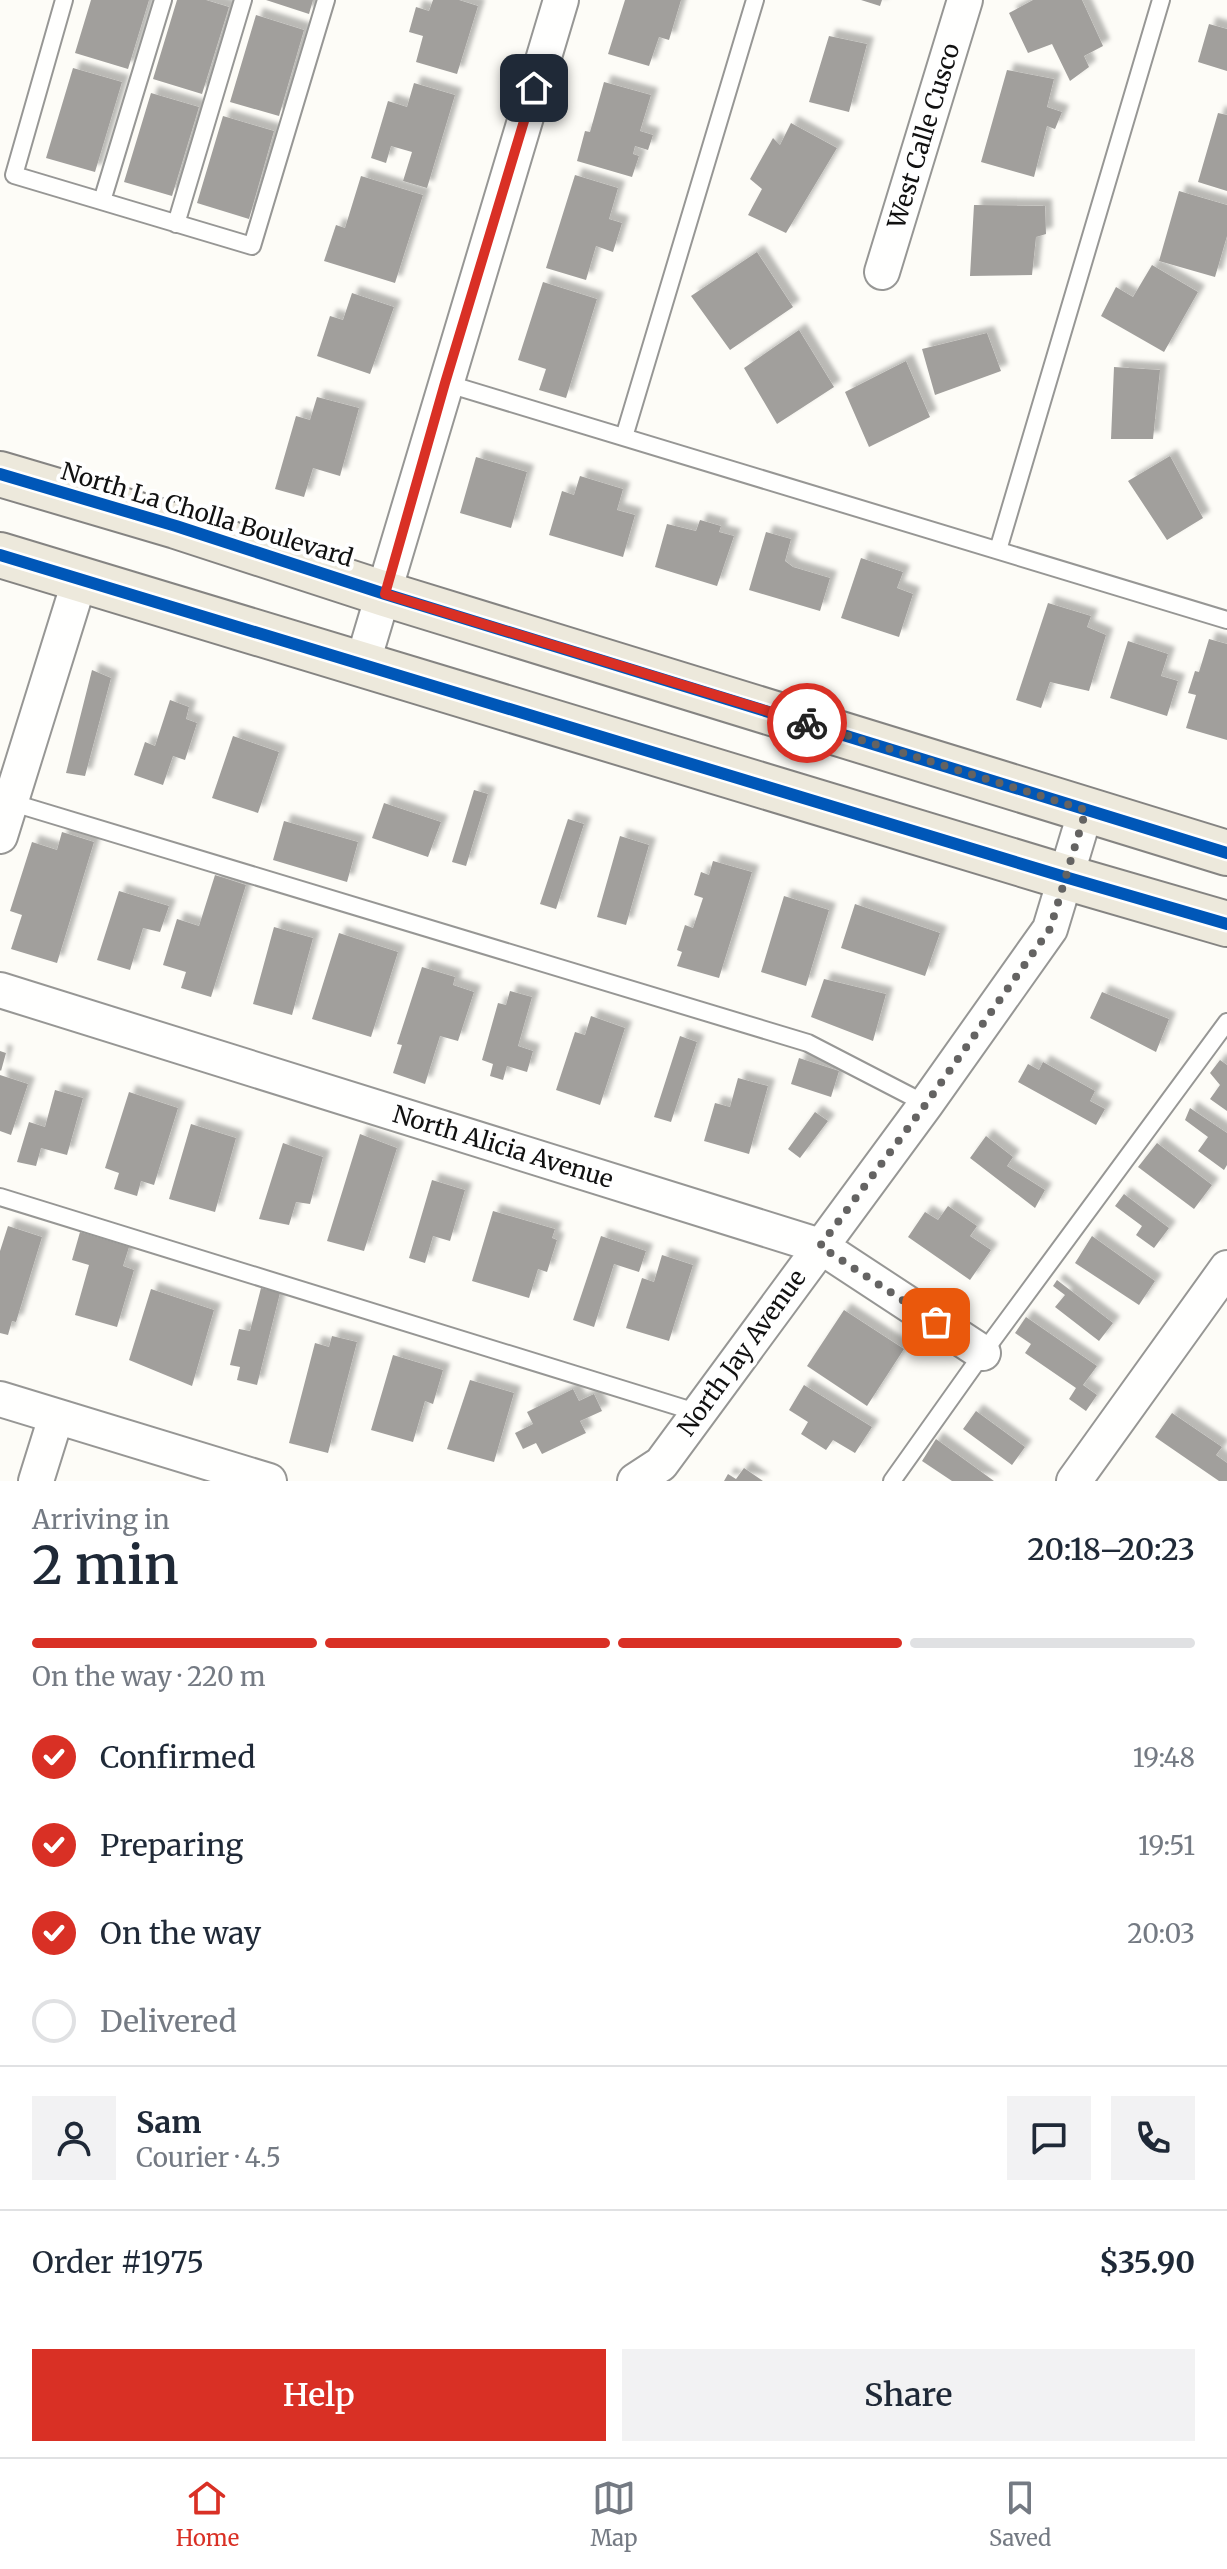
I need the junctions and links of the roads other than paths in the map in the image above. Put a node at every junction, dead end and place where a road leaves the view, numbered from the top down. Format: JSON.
{"nodes":[{"id":1,"x":64,"y":0,"type":"edge"},
{"id":2,"x":163,"y":0,"type":"edge"},
{"id":3,"x":243,"y":0,"type":"edge"},
{"id":4,"x":326,"y":0,"type":"edge"},
{"id":5,"x":561,"y":0,"type":"edge"},
{"id":6,"x":755,"y":0,"type":"edge"},
{"id":7,"x":965,"y":0,"type":"edge"},
{"id":8,"x":1161,"y":0,"type":"edge"},
{"id":9,"x":102,"y":201,"type":"junction"},
{"id":10,"x":176,"y":224,"type":"junction"},
{"id":11,"x":882,"y":272,"type":"dead end"},
{"id":12,"x":445,"y":383,"type":"junction"},
{"id":13,"x":624,"y":437,"type":"junction"},
{"id":14,"x":0,"y":474,"type":"edge"},
{"id":15,"x":998,"y":550,"type":"junction"},
{"id":16,"x":0,"y":555,"type":"edge"},
{"id":17,"x":80,"y":579,"type":"junction"},
{"id":18,"x":385,"y":594,"type":"junction"},
{"id":19,"x":1227,"y":620,"type":"edge"},
{"id":20,"x":362,"y":665,"type":"junction"},
{"id":21,"x":10,"y":802,"type":"junction"},
{"id":22,"x":1086,"y":810,"type":"junction"},
{"id":23,"x":0,"y":836,"type":"edge"},
{"id":24,"x":1227,"y":853,"type":"edge"},
{"id":25,"x":1065,"y":877,"type":"junction"},
{"id":26,"x":1227,"y":924,"type":"edge"},
{"id":27,"x":0,"y":990,"type":"edge"},
{"id":28,"x":1227,"y":1022,"type":"edge"},
{"id":29,"x":926,"y":1104,"type":"junction"},
{"id":30,"x":0,"y":1197,"type":"edge"},
{"id":31,"x":820,"y":1246,"type":"junction"},
{"id":32,"x":1227,"y":1268,"type":"edge"},
{"id":33,"x":983,"y":1353,"type":"junction"},
{"id":34,"x":0,"y":1399,"type":"edge"},
{"id":35,"x":699,"y":1413,"type":"junction"},
{"id":36,"x":56,"y":1417,"type":"junction"},
{"id":37,"x":260,"y":1480,"type":"edge"},
{"id":38,"x":36,"y":1481,"type":"edge"},
{"id":39,"x":635,"y":1481,"type":"edge"},
{"id":40,"x":892,"y":1481,"type":"edge"},
{"id":41,"x":1074,"y":1481,"type":"edge"}],
"edges":[{"from":1,"to":9,"type":"lane"},
{"from":2,"to":9,"type":"lane"},
{"from":3,"to":10,"type":"lane"},
{"from":4,"to":10,"type":"lane"},
{"from":5,"to":12,"type":"street"},
{"from":6,"to":13,"type":"lane"},
{"from":7,"to":11,"type":"street","name":"West Calle Cusco"},
{"from":8,"to":15,"type":"lane"},
{"from":9,"to":10,"type":"lane"},
{"from":12,"to":13,"type":"lane"},
{"from":12,"to":18,"type":"street"},
{"from":13,"to":15,"type":"lane"},
{"from":14,"to":18,"type":"main road","name":"North La Cholla Boulevard"},
{"from":15,"to":19,"type":"lane"},
{"from":16,"to":17,"type":"main road"},
{"from":17,"to":20,"type":"main road"},
{"from":17,"to":21,"type":"street"},
{"from":18,"to":20,"type":"street"},
{"from":18,"to":22,"type":"main road","name":"North La Cholla Boulevard"},
{"from":20,"to":25,"type":"main road"},
{"from":21,"to":23,"type":"street"},
{"from":21,"to":29,"type":"lane"},
{"from":22,"to":24,"type":"main road","name":"North La Cholla Boulevard"},
{"from":22,"to":25,"type":"street","name":"North Jay Avenue"},
{"from":25,"to":26,"type":"main road"},
{"from":25,"to":29,"type":"street","name":"North Jay Avenue"},
{"from":27,"to":31,"type":"street","name":"North Alicia Avenue"},
{"from":28,"to":33,"type":"lane"},
{"from":29,"to":31,"type":"street","name":"North Jay Avenue"},
{"from":30,"to":35,"type":"lane"},
{"from":31,"to":33,"type":"street","name":"North Alicia Avenue"},
{"from":31,"to":35,"type":"street","name":"North Jay Avenue"},
{"from":32,"to":41,"type":"street"},
{"from":33,"to":40,"type":"lane"},
{"from":34,"to":36,"type":"street"},
{"from":35,"to":39,"type":"street","name":"North Jay Avenue"},
{"from":36,"to":37,"type":"street"},
{"from":36,"to":38,"type":"street"}]}
